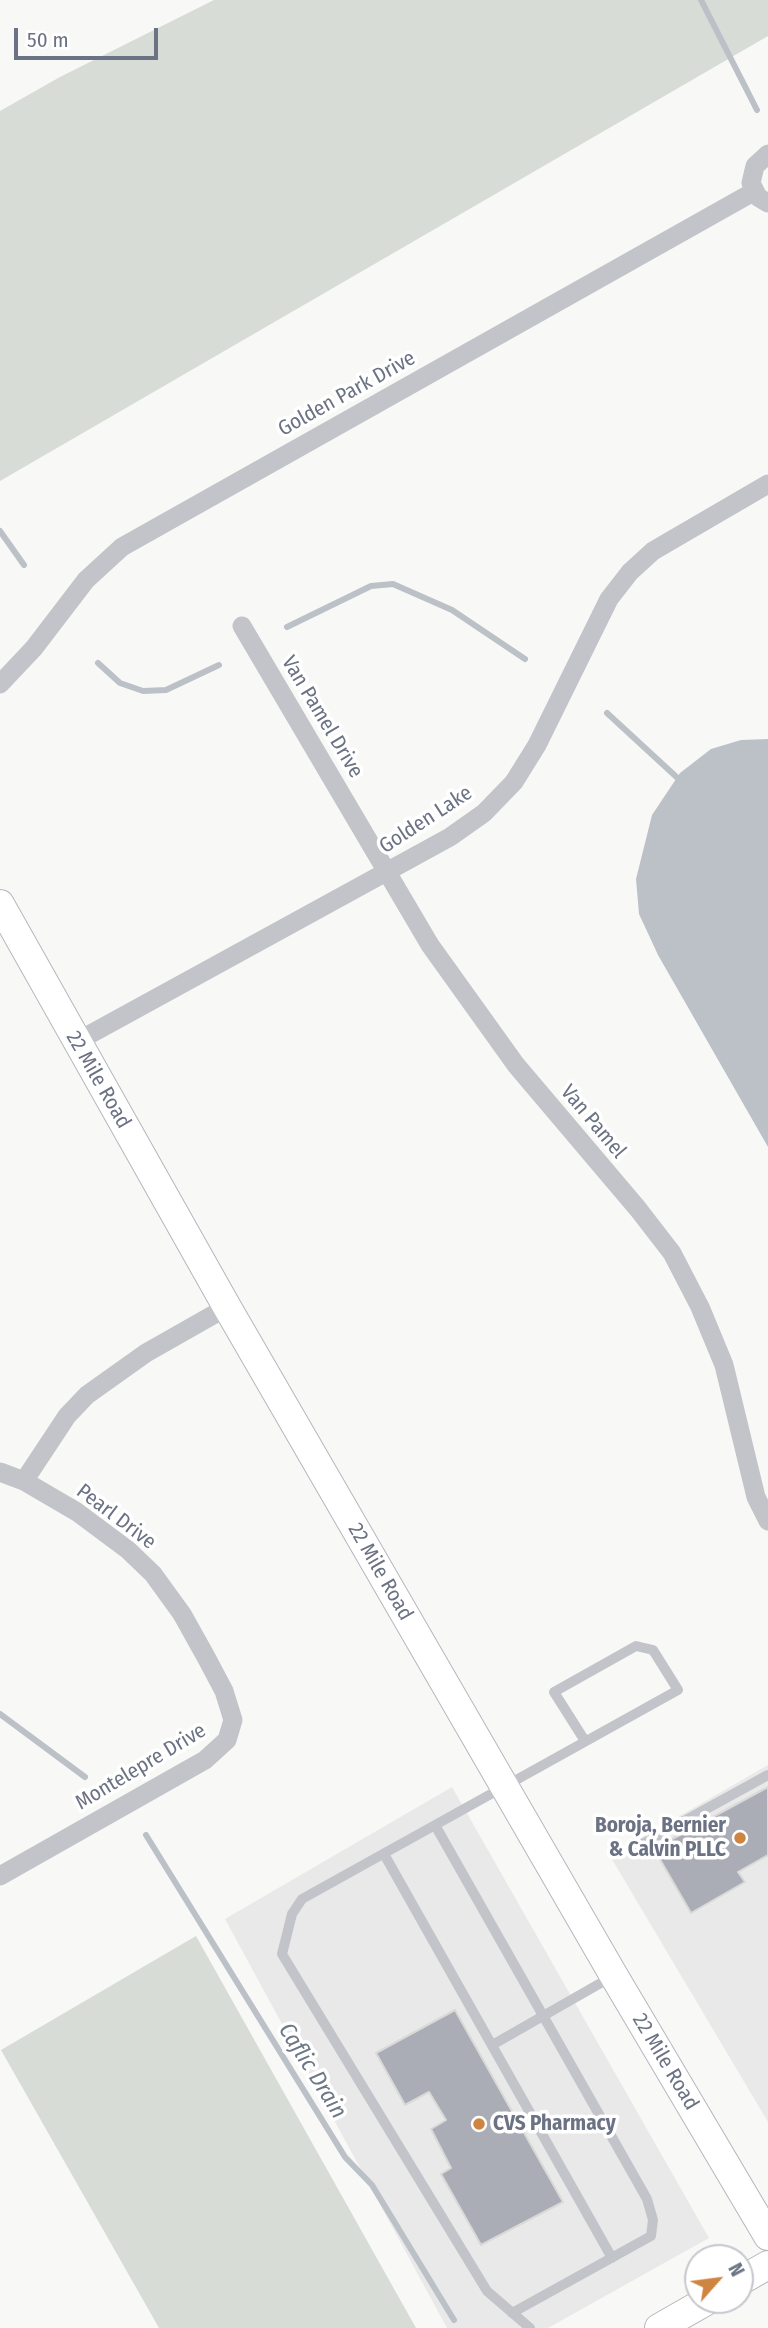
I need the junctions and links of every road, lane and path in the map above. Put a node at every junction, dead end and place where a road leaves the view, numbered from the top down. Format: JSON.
{"nodes":[{"id":1,"x":768,"y":154,"type":"edge"},
{"id":2,"x":762,"y":197,"type":"edge"},
{"id":3,"x":768,"y":484,"type":"edge"},
{"id":4,"x":242,"y":626,"type":"dead end"},
{"id":5,"x":0,"y":684,"type":"edge"},
{"id":6,"x":364,"y":832,"type":"joint"},
{"id":7,"x":386,"y":873,"type":"junction"},
{"id":8,"x":0,"y":904,"type":"edge"},
{"id":9,"x":76,"y":1042,"type":"junction"},
{"id":10,"x":227,"y":1307,"type":"junction"},
{"id":11,"x":0,"y":1472,"type":"edge"},
{"id":12,"x":24,"y":1482,"type":"junction"},
{"id":13,"x":768,"y":1521,"type":"edge"},
{"id":14,"x":206,"y":1657,"type":"joint"},
{"id":15,"x":585,"y":1741,"type":"junction"},
{"id":16,"x":768,"y":1775,"type":"edge"},
{"id":17,"x":504,"y":1786,"type":"junction"},
{"id":18,"x":435,"y":1825,"type":"junction"},
{"id":19,"x":638,"y":1847,"type":"dead end"},
{"id":20,"x":384,"y":1854,"type":"junction"},
{"id":21,"x":0,"y":1876,"type":"edge"},
{"id":22,"x":614,"y":1976,"type":"junction"},
{"id":23,"x":542,"y":2016,"type":"junction"},
{"id":24,"x":494,"y":2044,"type":"junction"},
{"id":25,"x":768,"y":2236,"type":"edge"},
{"id":26,"x":612,"y":2258,"type":"junction"},
{"id":27,"x":512,"y":2313,"type":"junction"},
{"id":28,"x":684,"y":2314,"type":"edge"},
{"id":29,"x":530,"y":2328,"type":"edge"},
{"id":30,"x":659,"y":2328,"type":"edge"}],
"edges":[{"from":1,"to":2,"type":"street","name":"Golden Park Drive"},
{"from":2,"to":5,"type":"street","name":"Golden Park Drive"},
{"from":3,"to":7,"type":"street","name":"Golden Lake"},
{"from":4,"to":6,"type":"street","name":"Van Pamel Drive"},
{"from":6,"to":7,"type":"street","name":"Van Pamel"},
{"from":7,"to":9,"type":"street","name":"Golden Lake"},
{"from":7,"to":13,"type":"street","name":"Van Pamel"},
{"from":8,"to":9,"type":"street","name":"22 Mile Road"},
{"from":9,"to":10,"type":"street","name":"22 Mile Road"},
{"from":10,"to":12,"type":"street"},
{"from":10,"to":17,"type":"street","name":"22 Mile Road"},
{"from":11,"to":12,"type":"street","name":"Pearl Drive"},
{"from":12,"to":14,"type":"street","name":"Pearl Drive"},
{"from":14,"to":21,"type":"street","name":"Montelepre Drive"},
{"from":15,"to":15,"type":"lane"},
{"from":15,"to":17,"type":"lane"},
{"from":16,"to":19,"type":"lane"},
{"from":17,"to":18,"type":"lane"},
{"from":17,"to":22,"type":"street","name":"22 Mile Road"},
{"from":18,"to":20,"type":"lane"},
{"from":18,"to":23,"type":"lane"},
{"from":20,"to":24,"type":"lane"},
{"from":20,"to":27,"type":"lane"},
{"from":22,"to":23,"type":"lane"},
{"from":22,"to":25,"type":"street","name":"22 Mile Road"},
{"from":23,"to":24,"type":"lane"},
{"from":23,"to":26,"type":"lane"},
{"from":24,"to":26,"type":"lane"},
{"from":26,"to":27,"type":"lane"},
{"from":27,"to":29,"type":"lane"},
{"from":28,"to":30,"type":"street"}]}
